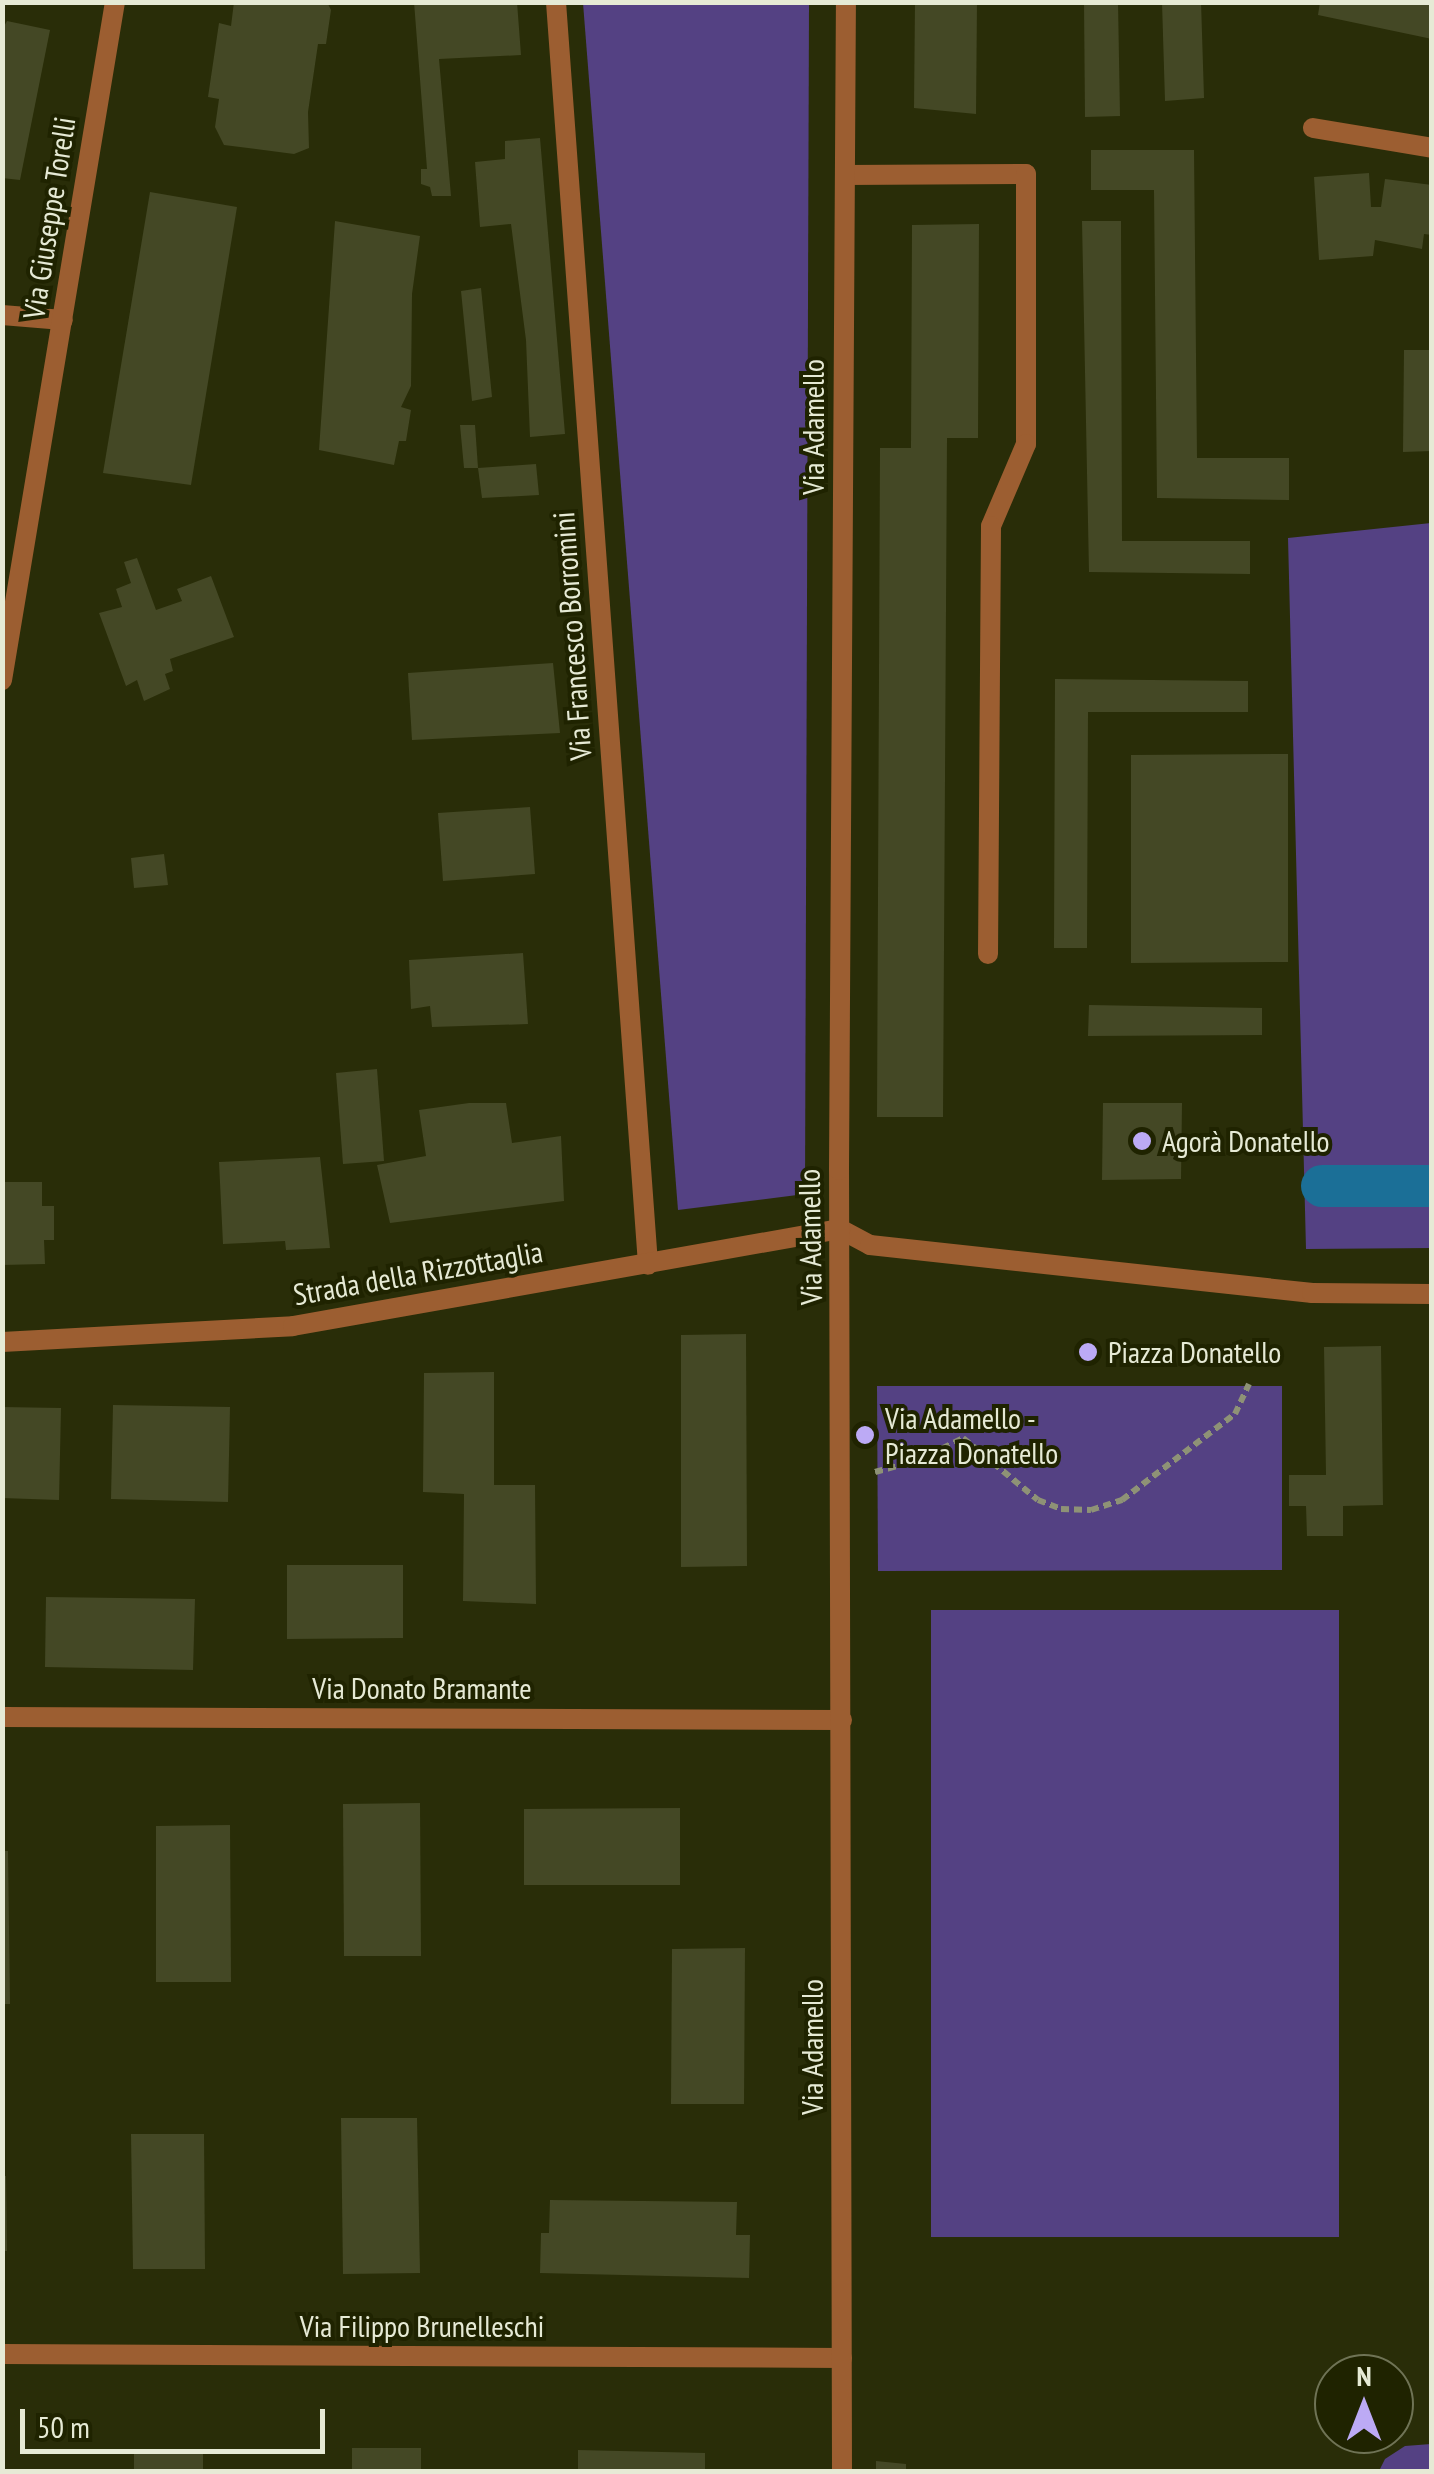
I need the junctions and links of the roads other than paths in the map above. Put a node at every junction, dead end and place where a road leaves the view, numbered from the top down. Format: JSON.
{"nodes":[{"id":1,"x":116,"y":2,"type":"edge"},
{"id":2,"x":556,"y":2,"type":"edge"},
{"id":3,"x":846,"y":2,"type":"edge"},
{"id":4,"x":1313,"y":128,"type":"dead end"},
{"id":5,"x":1432,"y":148,"type":"edge"},
{"id":6,"x":845,"y":175,"type":"junction"},
{"id":7,"x":2,"y":315,"type":"edge"},
{"id":8,"x":62,"y":320,"type":"junction"},
{"id":9,"x":2,"y":680,"type":"edge"},
{"id":10,"x":988,"y":954,"type":"dead end"},
{"id":11,"x":840,"y":1229,"type":"junction"},
{"id":12,"x":648,"y":1265,"type":"junction"},
{"id":13,"x":1432,"y":1294,"type":"edge"},
{"id":14,"x":2,"y":1342,"type":"edge"},
{"id":15,"x":2,"y":1716,"type":"edge"},
{"id":16,"x":842,"y":1720,"type":"junction"},
{"id":17,"x":2,"y":2354,"type":"edge"},
{"id":18,"x":842,"y":2358,"type":"junction"},
{"id":19,"x":842,"y":2472,"type":"edge"}],
"edges":[{"from":1,"to":8,"type":"street","name":"Via Giuseppe Torelli"},
{"from":2,"to":12,"type":"street","name":"Via Francesco Borromini"},
{"from":3,"to":6,"type":"street","name":"Via Adamello"},
{"from":4,"to":5,"type":"street"},
{"from":6,"to":10,"type":"street"},
{"from":6,"to":11,"type":"street","name":"Via Adamello"},
{"from":7,"to":8,"type":"street"},
{"from":8,"to":9,"type":"street","name":"Via Giuseppe Torelli"},
{"from":11,"to":12,"type":"street","name":"Strada della Rizzottaglia"},
{"from":11,"to":13,"type":"street"},
{"from":11,"to":16,"type":"street","name":"Via Adamello"},
{"from":12,"to":14,"type":"street","name":"Strada della Rizzottaglia"},
{"from":15,"to":16,"type":"street","name":"Via Donato Bramante"},
{"from":16,"to":18,"type":"street","name":"Via Adamello"},
{"from":17,"to":18,"type":"street","name":"Via Filippo Brunelleschi"},
{"from":18,"to":19,"type":"street","name":"Via Adamello"}]}
